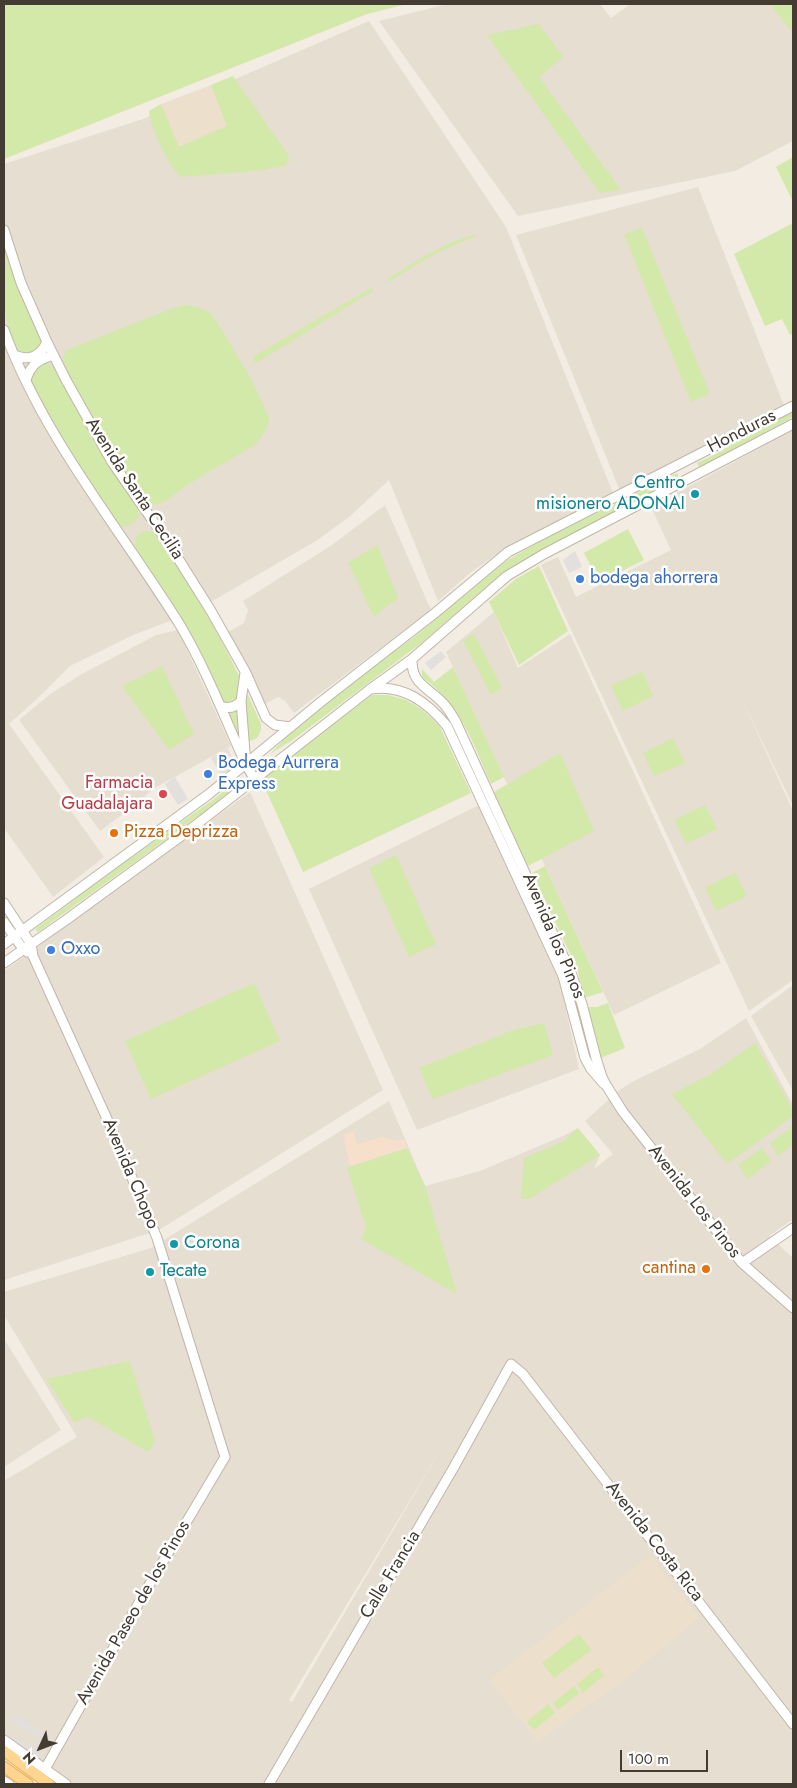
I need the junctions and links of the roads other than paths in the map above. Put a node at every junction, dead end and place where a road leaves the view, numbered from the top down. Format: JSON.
{"nodes":[{"id":1,"x":4,"y":230,"type":"edge"},
{"id":2,"x":4,"y":330,"type":"edge"},
{"id":3,"x":47,"y":342,"type":"junction"},
{"id":4,"x":14,"y":355,"type":"junction"},
{"id":5,"x":53,"y":355,"type":"junction"},
{"id":6,"x":26,"y":380,"type":"junction"},
{"id":7,"x":793,"y":406,"type":"edge"},
{"id":8,"x":793,"y":424,"type":"edge"},
{"id":9,"x":688,"y":480,"type":"junction"},
{"id":10,"x":642,"y":484,"type":"junction"},
{"id":11,"x":412,"y":659,"type":"junction"},
{"id":12,"x":246,"y":673,"type":"junction"},
{"id":13,"x":369,"y":690,"type":"junction"},
{"id":14,"x":241,"y":701,"type":"junction"},
{"id":15,"x":441,"y":702,"type":"junction"},
{"id":16,"x":220,"y":706,"type":"junction"},
{"id":17,"x":434,"y":710,"type":"junction"},
{"id":18,"x":291,"y":727,"type":"junction"},
{"id":19,"x":246,"y":765,"type":"junction"},
{"id":20,"x":254,"y":778,"type":"junction"},
{"id":21,"x":4,"y":903,"type":"edge"},
{"id":22,"x":4,"y":922,"type":"edge"},
{"id":23,"x":22,"y":931,"type":"junction"},
{"id":24,"x":14,"y":937,"type":"junction"},
{"id":25,"x":4,"y":944,"type":"edge"},
{"id":26,"x":27,"y":947,"type":"junction"},
{"id":27,"x":4,"y":963,"type":"edge"},
{"id":28,"x":606,"y":1085,"type":"junction"},
{"id":29,"x":793,"y":1228,"type":"edge"},
{"id":30,"x":742,"y":1263,"type":"junction"},
{"id":31,"x":793,"y":1308,"type":"edge"},
{"id":32,"x":510,"y":1364,"type":"joint"},
{"id":33,"x":225,"y":1457,"type":"joint"},
{"id":34,"x":793,"y":1724,"type":"edge"},
{"id":35,"x":4,"y":1740,"type":"edge"},
{"id":36,"x":4,"y":1751,"type":"edge"},
{"id":37,"x":4,"y":1767,"type":"edge"},
{"id":38,"x":45,"y":1769,"type":"junction"},
{"id":39,"x":4,"y":1780,"type":"edge"},
{"id":40,"x":13,"y":1782,"type":"edge"},
{"id":41,"x":28,"y":1784,"type":"edge"},
{"id":42,"x":50,"y":1784,"type":"edge"},
{"id":43,"x":66,"y":1784,"type":"edge"},
{"id":44,"x":269,"y":1784,"type":"edge"}],
"edges":[{"from":1,"to":3,"type":"street","name":"Avenida Santa Cecilia"},
{"from":2,"to":4,"type":"street","name":"Avenida Santa Cecilia"},
{"from":3,"to":4,"type":"street"},
{"from":3,"to":5,"type":"street","name":"Avenida Santa Cecilia"},
{"from":4,"to":6,"type":"street","name":"Avenida Santa Cecilia"},
{"from":5,"to":6,"type":"street"},
{"from":5,"to":12,"type":"street","name":"Avenida Santa Cecilia"},
{"from":6,"to":16,"type":"street","name":"Avenida Santa Cecilia"},
{"from":7,"to":10,"type":"street","name":"Honduras"},
{"from":8,"to":9,"type":"street","name":"Honduras"},
{"from":9,"to":10,"type":"street"},
{"from":9,"to":11,"type":"street","name":"Honduras"},
{"from":10,"to":18,"type":"street"},
{"from":11,"to":13,"type":"street","name":"Honduras"},
{"from":11,"to":15,"type":"street","name":"Avenida los Pinos"},
{"from":12,"to":14,"type":"street"},
{"from":12,"to":18,"type":"street","name":"Avenida Santa Cecilia"},
{"from":13,"to":17,"type":"street","name":"Avenida los Pinos"},
{"from":13,"to":20,"type":"street","name":"Honduras"},
{"from":14,"to":16,"type":"street"},
{"from":14,"to":19,"type":"street"},
{"from":15,"to":17,"type":"street"},
{"from":15,"to":28,"type":"street","name":"Avenida los Pinos"},
{"from":16,"to":19,"type":"street","name":"Avenida Santa Cecilia"},
{"from":17,"to":28,"type":"street","name":"Avenida los Pinos"},
{"from":18,"to":19,"type":"street"},
{"from":19,"to":20,"type":"street","name":"Avenida Santa Cecilia"},
{"from":19,"to":23,"type":"street"},
{"from":20,"to":26,"type":"street","name":"Honduras"},
{"from":21,"to":23,"type":"street","name":"Avenida Chopo"},
{"from":22,"to":24,"type":"street","name":"Avenida Chopo"},
{"from":23,"to":24,"type":"street"},
{"from":23,"to":26,"type":"street","name":"Avenida Chopo"},
{"from":24,"to":25,"type":"street"},
{"from":24,"to":26,"type":"street","name":"Avenida Chopo"},
{"from":26,"to":27,"type":"street","name":"Honduras"},
{"from":26,"to":33,"type":"street","name":"Avenida Chopo"},
{"from":28,"to":30,"type":"street","name":"Avenida Los Pinos"},
{"from":29,"to":30,"type":"street"},
{"from":30,"to":31,"type":"street","name":"Avenida Los Pinos"},
{"from":32,"to":34,"type":"street","name":"Avenida Costa Rica"},
{"from":32,"to":44,"type":"street","name":"Calle Francia"},
{"from":33,"to":38,"type":"street","name":"Avenida Paseo de los Pinos"},
{"from":35,"to":38,"type":"street"},
{"from":36,"to":42,"type":"main road"},
{"from":37,"to":40,"type":"main road"},
{"from":38,"to":43,"type":"street"},
{"from":39,"to":40,"type":"street"},
{"from":40,"to":41,"type":"main road"}]}
